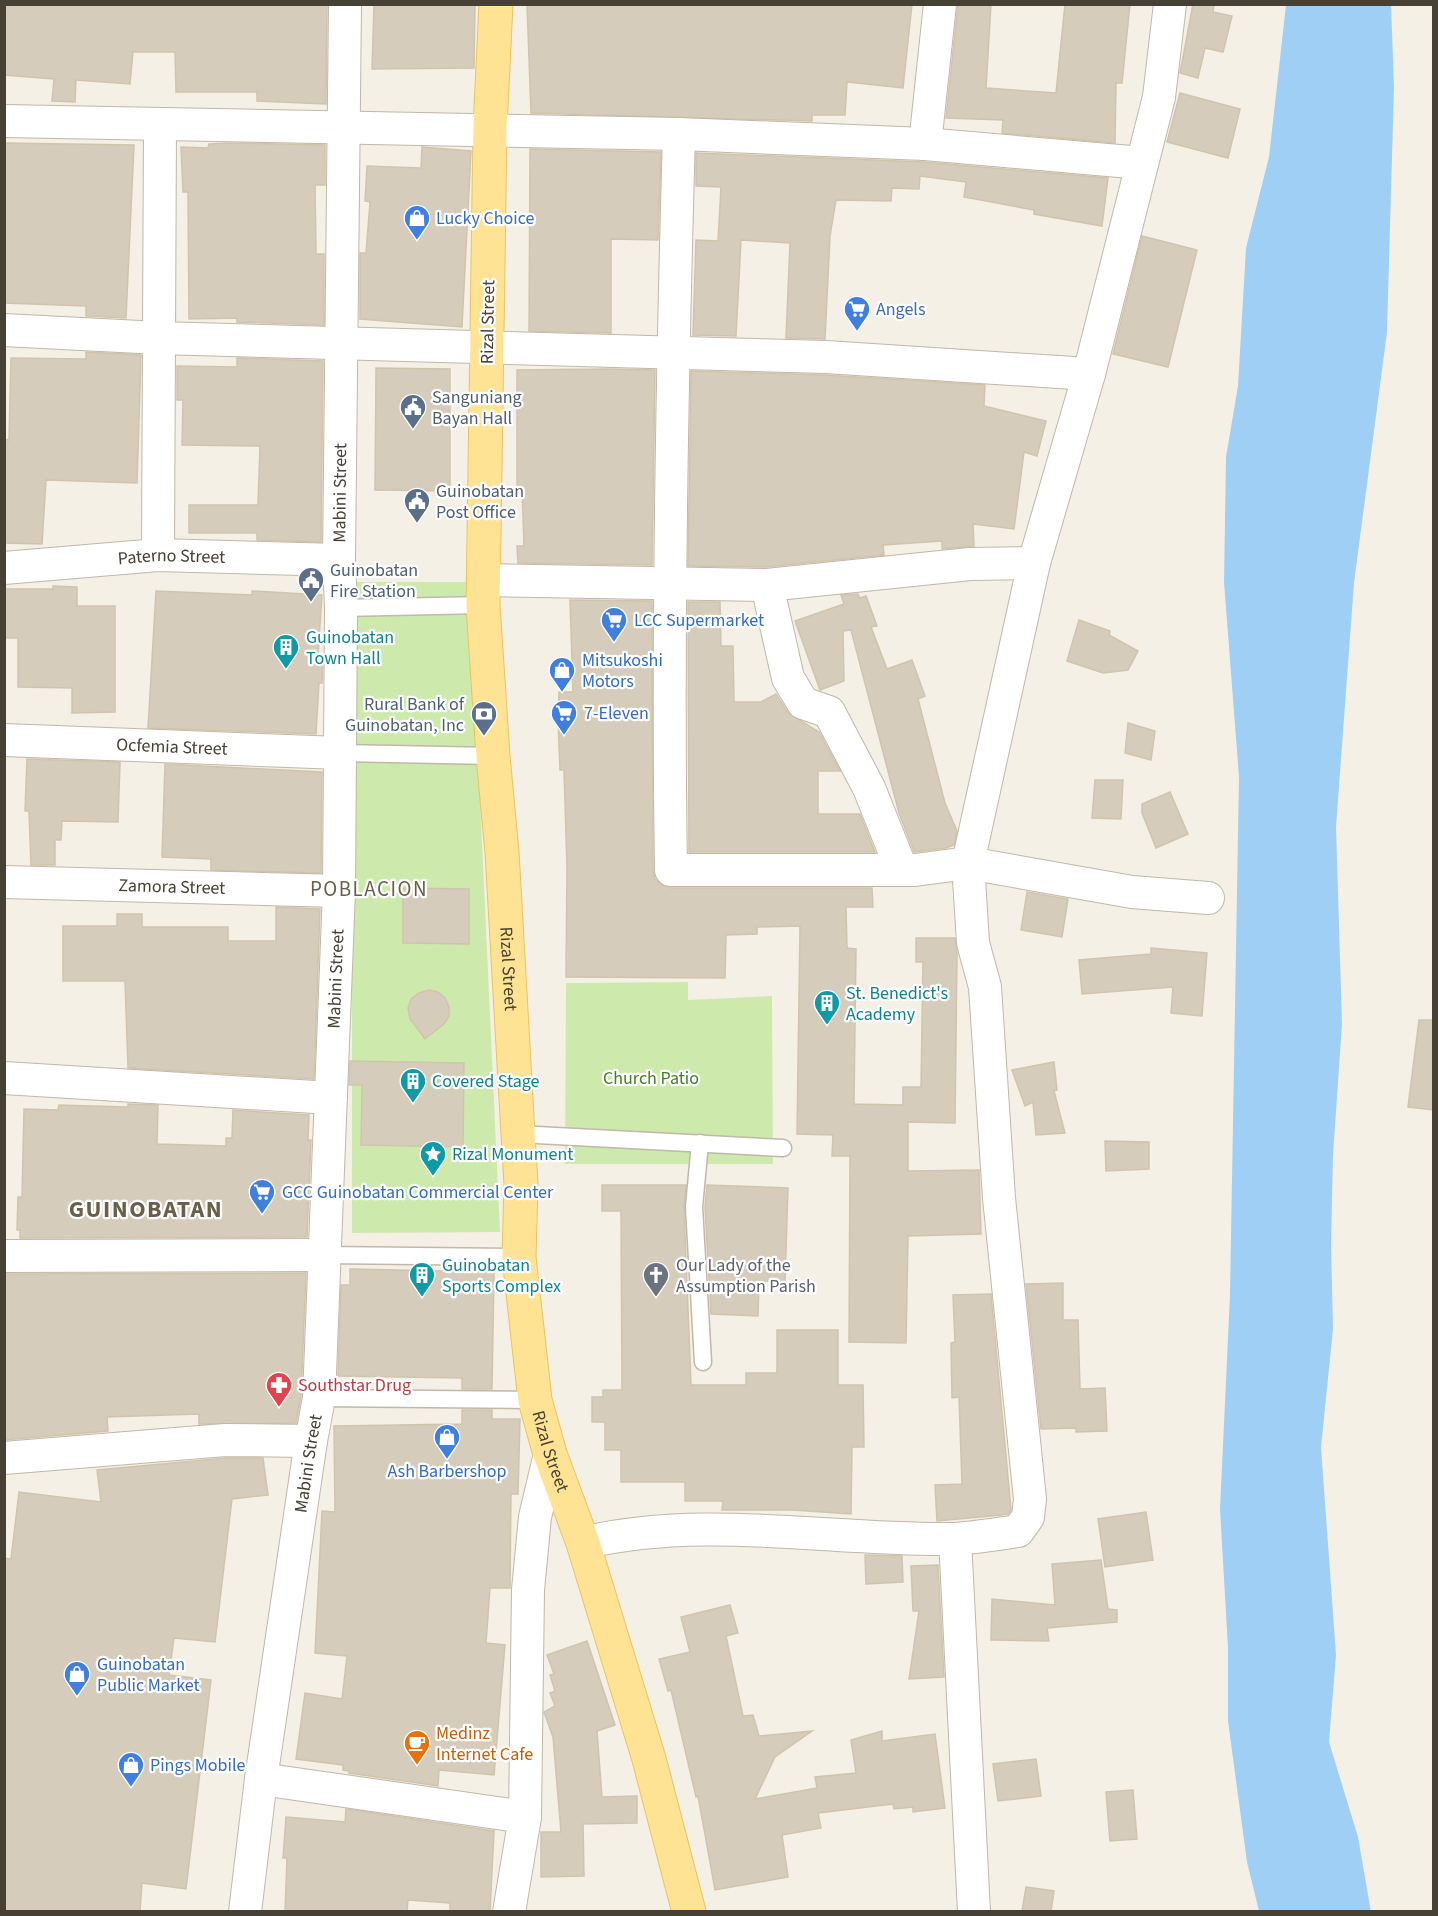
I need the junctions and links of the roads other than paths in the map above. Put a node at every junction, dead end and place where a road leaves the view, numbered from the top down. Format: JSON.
{"nodes":[{"id":1,"x":345,"y":4,"type":"edge"},
{"id":2,"x":496,"y":4,"type":"edge"},
{"id":3,"x":940,"y":4,"type":"edge"},
{"id":4,"x":1170,"y":4,"type":"edge"},
{"id":5,"x":4,"y":121,"type":"edge"},
{"id":6,"x":160,"y":125,"type":"junction"},
{"id":7,"x":345,"y":126,"type":"junction"},
{"id":8,"x":490,"y":128,"type":"junction"},
{"id":9,"x":679,"y":134,"type":"junction"},
{"id":10,"x":925,"y":144,"type":"junction"},
{"id":11,"x":1142,"y":163,"type":"junction"},
{"id":12,"x":4,"y":330,"type":"edge"},
{"id":13,"x":159,"y":338,"type":"junction"},
{"id":14,"x":341,"y":343,"type":"junction"},
{"id":15,"x":487,"y":348,"type":"junction"},
{"id":16,"x":673,"y":352,"type":"junction"},
{"id":17,"x":1089,"y":374,"type":"junction"},
{"id":18,"x":158,"y":555,"type":"junction"},
{"id":19,"x":339,"y":560,"type":"junction"},
{"id":20,"x":1034,"y":563,"type":"junction"},
{"id":21,"x":4,"y":568,"type":"edge"},
{"id":22,"x":670,"y":585,"type":"junction"},
{"id":23,"x":767,"y":585,"type":"junction"},
{"id":24,"x":484,"y":593,"type":"junction"},
{"id":25,"x":341,"y":608,"type":"junction"},
{"id":26,"x":4,"y":740,"type":"edge"},
{"id":27,"x":340,"y":753,"type":"junction"},
{"id":28,"x":493,"y":756,"type":"junction"},
{"id":29,"x":968,"y":863,"type":"junction"},
{"id":30,"x":901,"y":868,"type":"junction"},
{"id":31,"x":4,"y":882,"type":"edge"},
{"id":32,"x":339,"y":891,"type":"junction"},
{"id":33,"x":1208,"y":898,"type":"dead end"},
{"id":34,"x":4,"y":1078,"type":"edge"},
{"id":35,"x":331,"y":1098,"type":"junction"},
{"id":36,"x":518,"y":1134,"type":"junction"},
{"id":37,"x":700,"y":1143,"type":"junction"},
{"id":38,"x":783,"y":1148,"type":"dead end"},
{"id":39,"x":325,"y":1255,"type":"junction"},
{"id":40,"x":4,"y":1256,"type":"edge"},
{"id":41,"x":519,"y":1257,"type":"junction"},
{"id":42,"x":703,"y":1362,"type":"dead end"},
{"id":43,"x":320,"y":1398,"type":"junction"},
{"id":44,"x":535,"y":1400,"type":"junction"},
{"id":45,"x":311,"y":1440,"type":"junction"},
{"id":46,"x":550,"y":1454,"type":"junction"},
{"id":47,"x":4,"y":1458,"type":"edge"},
{"id":48,"x":955,"y":1539,"type":"junction"},
{"id":49,"x":583,"y":1543,"type":"junction"},
{"id":50,"x":261,"y":1779,"type":"junction"},
{"id":51,"x":525,"y":1817,"type":"junction"},
{"id":52,"x":245,"y":1911,"type":"edge"},
{"id":53,"x":509,"y":1911,"type":"edge"},
{"id":54,"x":689,"y":1911,"type":"edge"},
{"id":55,"x":974,"y":1911,"type":"edge"}],
"edges":[{"from":1,"to":7,"type":"street","name":"Mabini Street"},
{"from":2,"to":8,"type":"main road","name":"Rizal Street"},
{"from":3,"to":10,"type":"street"},
{"from":4,"to":11,"type":"street"},
{"from":5,"to":6,"type":"street"},
{"from":6,"to":7,"type":"street"},
{"from":6,"to":13,"type":"street"},
{"from":7,"to":8,"type":"street"},
{"from":7,"to":14,"type":"street","name":"Mabini Street"},
{"from":8,"to":9,"type":"street"},
{"from":8,"to":15,"type":"main road","name":"Rizal Street"},
{"from":9,"to":10,"type":"street"},
{"from":9,"to":16,"type":"street"},
{"from":10,"to":11,"type":"street"},
{"from":11,"to":17,"type":"street"},
{"from":12,"to":13,"type":"street"},
{"from":13,"to":14,"type":"street"},
{"from":13,"to":18,"type":"street"},
{"from":14,"to":15,"type":"street"},
{"from":14,"to":19,"type":"street","name":"Mabini Street"},
{"from":15,"to":16,"type":"street"},
{"from":15,"to":24,"type":"main road","name":"Rizal Street"},
{"from":16,"to":17,"type":"street"},
{"from":16,"to":22,"type":"street"},
{"from":17,"to":20,"type":"street"},
{"from":18,"to":19,"type":"street","name":"Paterno Street"},
{"from":18,"to":21,"type":"street","name":"Paterno Street"},
{"from":19,"to":25,"type":"street","name":"Mabini Street"},
{"from":20,"to":23,"type":"street"},
{"from":20,"to":29,"type":"street"},
{"from":22,"to":23,"type":"street"},
{"from":22,"to":24,"type":"street"},
{"from":22,"to":30,"type":"street"},
{"from":23,"to":30,"type":"street"},
{"from":24,"to":25,"type":"lane"},
{"from":24,"to":28,"type":"main road","name":"Rizal Street"},
{"from":25,"to":27,"type":"street","name":"Mabini Street"},
{"from":26,"to":27,"type":"street","name":"Ocfemia Street"},
{"from":27,"to":28,"type":"lane"},
{"from":27,"to":32,"type":"street","name":"Mabini Street"},
{"from":28,"to":36,"type":"main road","name":"Rizal Street"},
{"from":29,"to":30,"type":"street"},
{"from":29,"to":33,"type":"street"},
{"from":29,"to":48,"type":"street"},
{"from":31,"to":32,"type":"street","name":"Zamora Street"},
{"from":32,"to":35,"type":"street","name":"Mabini Street"},
{"from":34,"to":35,"type":"street"},
{"from":35,"to":39,"type":"street","name":"Mabini Street"},
{"from":36,"to":37,"type":"lane"},
{"from":36,"to":41,"type":"main road","name":"Rizal Street"},
{"from":37,"to":38,"type":"lane"},
{"from":37,"to":42,"type":"lane"},
{"from":39,"to":40,"type":"street"},
{"from":39,"to":41,"type":"lane"},
{"from":39,"to":43,"type":"street","name":"Mabini Street"},
{"from":41,"to":44,"type":"main road","name":"Rizal Street"},
{"from":43,"to":44,"type":"lane"},
{"from":43,"to":45,"type":"street","name":"Mabini Street"},
{"from":44,"to":46,"type":"main road","name":"Rizal Street"},
{"from":45,"to":47,"type":"street"},
{"from":45,"to":50,"type":"street","name":"Mabini Street"},
{"from":46,"to":49,"type":"main road","name":"Rizal Street"},
{"from":46,"to":51,"type":"street"},
{"from":48,"to":49,"type":"street"},
{"from":48,"to":55,"type":"street"},
{"from":49,"to":54,"type":"main road","name":"Rizal Street"},
{"from":50,"to":51,"type":"street"},
{"from":50,"to":52,"type":"street","name":"Mabini Street"},
{"from":51,"to":53,"type":"street"}]}
